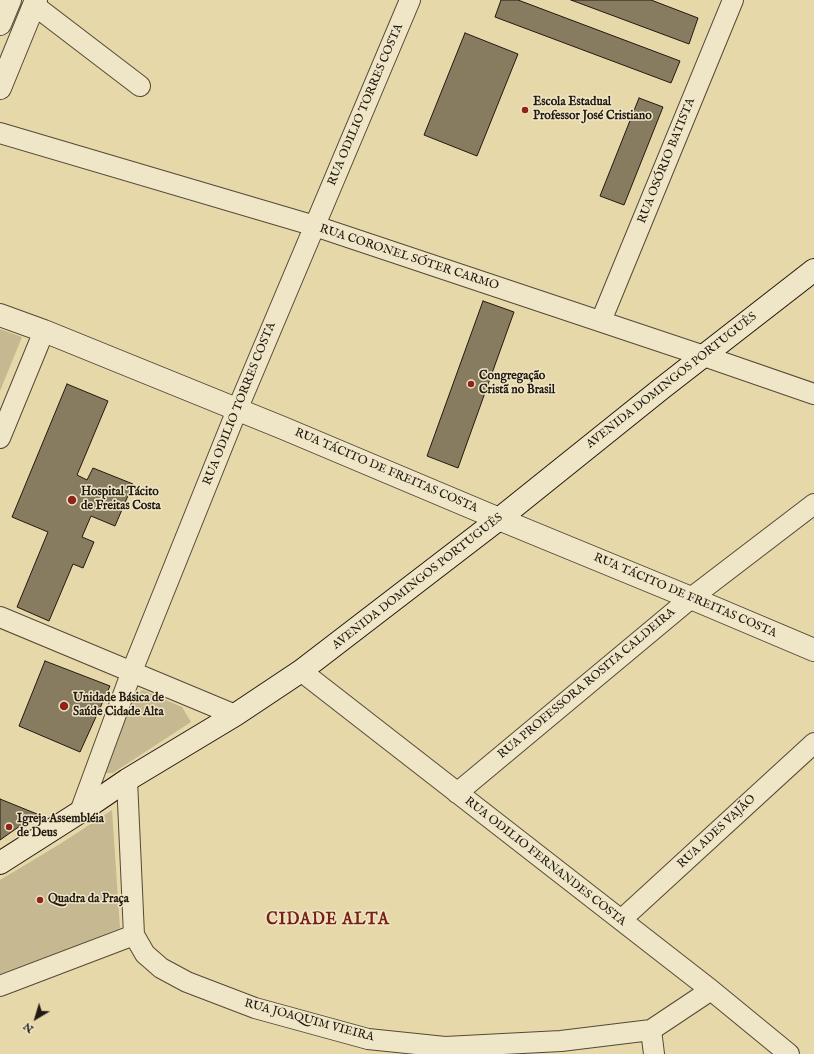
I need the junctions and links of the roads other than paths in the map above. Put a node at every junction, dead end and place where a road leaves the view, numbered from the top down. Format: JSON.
{"nodes":[{"id":1,"x":10,"y":0,"type":"edge"},
{"id":2,"x":410,"y":0,"type":"edge"},
{"id":3,"x":733,"y":0,"type":"edge"},
{"id":4,"x":35,"y":3,"type":"edge"},
{"id":5,"x":0,"y":24,"type":"edge"},
{"id":6,"x":140,"y":86,"type":"dead end"},
{"id":7,"x":0,"y":88,"type":"edge"},
{"id":8,"x":0,"y":133,"type":"edge"},
{"id":9,"x":314,"y":226,"type":"junction"},
{"id":10,"x":814,"y":270,"type":"edge"},
{"id":11,"x":0,"y":314,"type":"edge"},
{"id":12,"x":601,"y":321,"type":"junction"},
{"id":13,"x":44,"y":331,"type":"junction"},
{"id":14,"x":704,"y":356,"type":"junction"},
{"id":15,"x":814,"y":394,"type":"edge"},
{"id":16,"x":237,"y":410,"type":"junction"},
{"id":17,"x":0,"y":438,"type":"edge"},
{"id":18,"x":814,"y":504,"type":"edge"},
{"id":19,"x":499,"y":519,"type":"junction"},
{"id":20,"x":691,"y":598,"type":"junction"},
{"id":21,"x":0,"y":617,"type":"edge"},
{"id":22,"x":814,"y":650,"type":"edge"},
{"id":23,"x":132,"y":671,"type":"junction"},
{"id":24,"x":301,"y":671,"type":"junction"},
{"id":25,"x":235,"y":714,"type":"junction"},
{"id":26,"x":814,"y":743,"type":"edge"},
{"id":27,"x":127,"y":780,"type":"junction"},
{"id":28,"x":457,"y":793,"type":"junction"},
{"id":29,"x":80,"y":812,"type":"junction"},
{"id":30,"x":0,"y":863,"type":"edge"},
{"id":31,"x":621,"y":920,"type":"junction"},
{"id":32,"x":134,"y":935,"type":"junction"},
{"id":33,"x":0,"y":986,"type":"edge"},
{"id":34,"x":711,"y":990,"type":"junction"},
{"id":35,"x":651,"y":1030,"type":"junction"},
{"id":36,"x":654,"y":1054,"type":"edge"},
{"id":37,"x":789,"y":1054,"type":"edge"}],
"edges":[{"from":1,"to":5,"type":"main road"},
{"from":2,"to":9,"type":"street","name":"RUA ODILIO TORRES COSTA"},
{"from":3,"to":12,"type":"street","name":"RUA OSÓRIO BATISTA"},
{"from":4,"to":6,"type":"street"},
{"from":4,"to":7,"type":"main road"},
{"from":8,"to":9,"type":"street","name":"RUA CORONEL SÓTER CARMO"},
{"from":9,"to":12,"type":"street","name":"RUA CORONEL SÓTER CARMO"},
{"from":9,"to":16,"type":"street","name":"RUA ODILIO TORRES COSTA"},
{"from":10,"to":14,"type":"main road","name":"AVENIDA DOMINGOS PORTUGUÊS"},
{"from":11,"to":13,"type":"main road","name":"RUA TÁCITO DE FREITAS COSTA"},
{"from":12,"to":14,"type":"street","name":"RUA CORONEL SÓTER CARMO"},
{"from":13,"to":16,"type":"main road","name":"RUA TÁCITO DE FREITAS COSTA"},
{"from":13,"to":17,"type":"street"},
{"from":14,"to":15,"type":"street","name":"RUA CORONEL SÓTER CARMO"},
{"from":14,"to":19,"type":"main road","name":"AVENIDA DOMINGOS PORTUGUÊS"},
{"from":16,"to":19,"type":"main road","name":"RUA TÁCITO DE FREITAS COSTA"},
{"from":16,"to":23,"type":"street","name":"RUA ODILIO TORRES COSTA"},
{"from":18,"to":20,"type":"street","name":"RUA PROFESSORA ROSITA CALDEIRA"},
{"from":19,"to":20,"type":"main road","name":"RUA TÁCITO DE FREITAS COSTA"},
{"from":19,"to":24,"type":"main road","name":"AVENIDA DOMINGOS PORTUGUÊS"},
{"from":20,"to":22,"type":"main road","name":"RUA TÁCITO DE FREITAS COSTA"},
{"from":20,"to":28,"type":"street","name":"RUA PROFESSORA ROSITA CALDEIRA"},
{"from":21,"to":23,"type":"street"},
{"from":23,"to":25,"type":"street"},
{"from":23,"to":29,"type":"street","name":"RUA ODILIO TORRES COSTA"},
{"from":24,"to":25,"type":"main road","name":"AVENIDA DOMINGOS PORTUGUÊS"},
{"from":24,"to":28,"type":"street","name":"RUA ODILIO FERNANDES COSTA"},
{"from":25,"to":27,"type":"main road","name":"AVENIDA DOMINGOS PORTUGUÊS"},
{"from":26,"to":31,"type":"street","name":"RUA ADES VAJÃO"},
{"from":27,"to":29,"type":"main road","name":"AVENIDA DOMINGOS PORTUGUÊS"},
{"from":27,"to":32,"type":"street"},
{"from":28,"to":31,"type":"street","name":"RUA ODILIO FERNANDES COSTA"},
{"from":29,"to":30,"type":"main road","name":"AVENIDA DOMINGOS PORTUGUÊS"},
{"from":31,"to":34,"type":"street","name":"RUA ODILIO FERNANDES COSTA"},
{"from":32,"to":33,"type":"street"},
{"from":32,"to":35,"type":"street","name":"RUA JOAQUIM VIEIRA"},
{"from":34,"to":35,"type":"street","name":"RUA JOAQUIM VIEIRA"},
{"from":34,"to":37,"type":"street","name":"RUA ODILIO FERNANDES COSTA"},
{"from":35,"to":36,"type":"street"}]}
